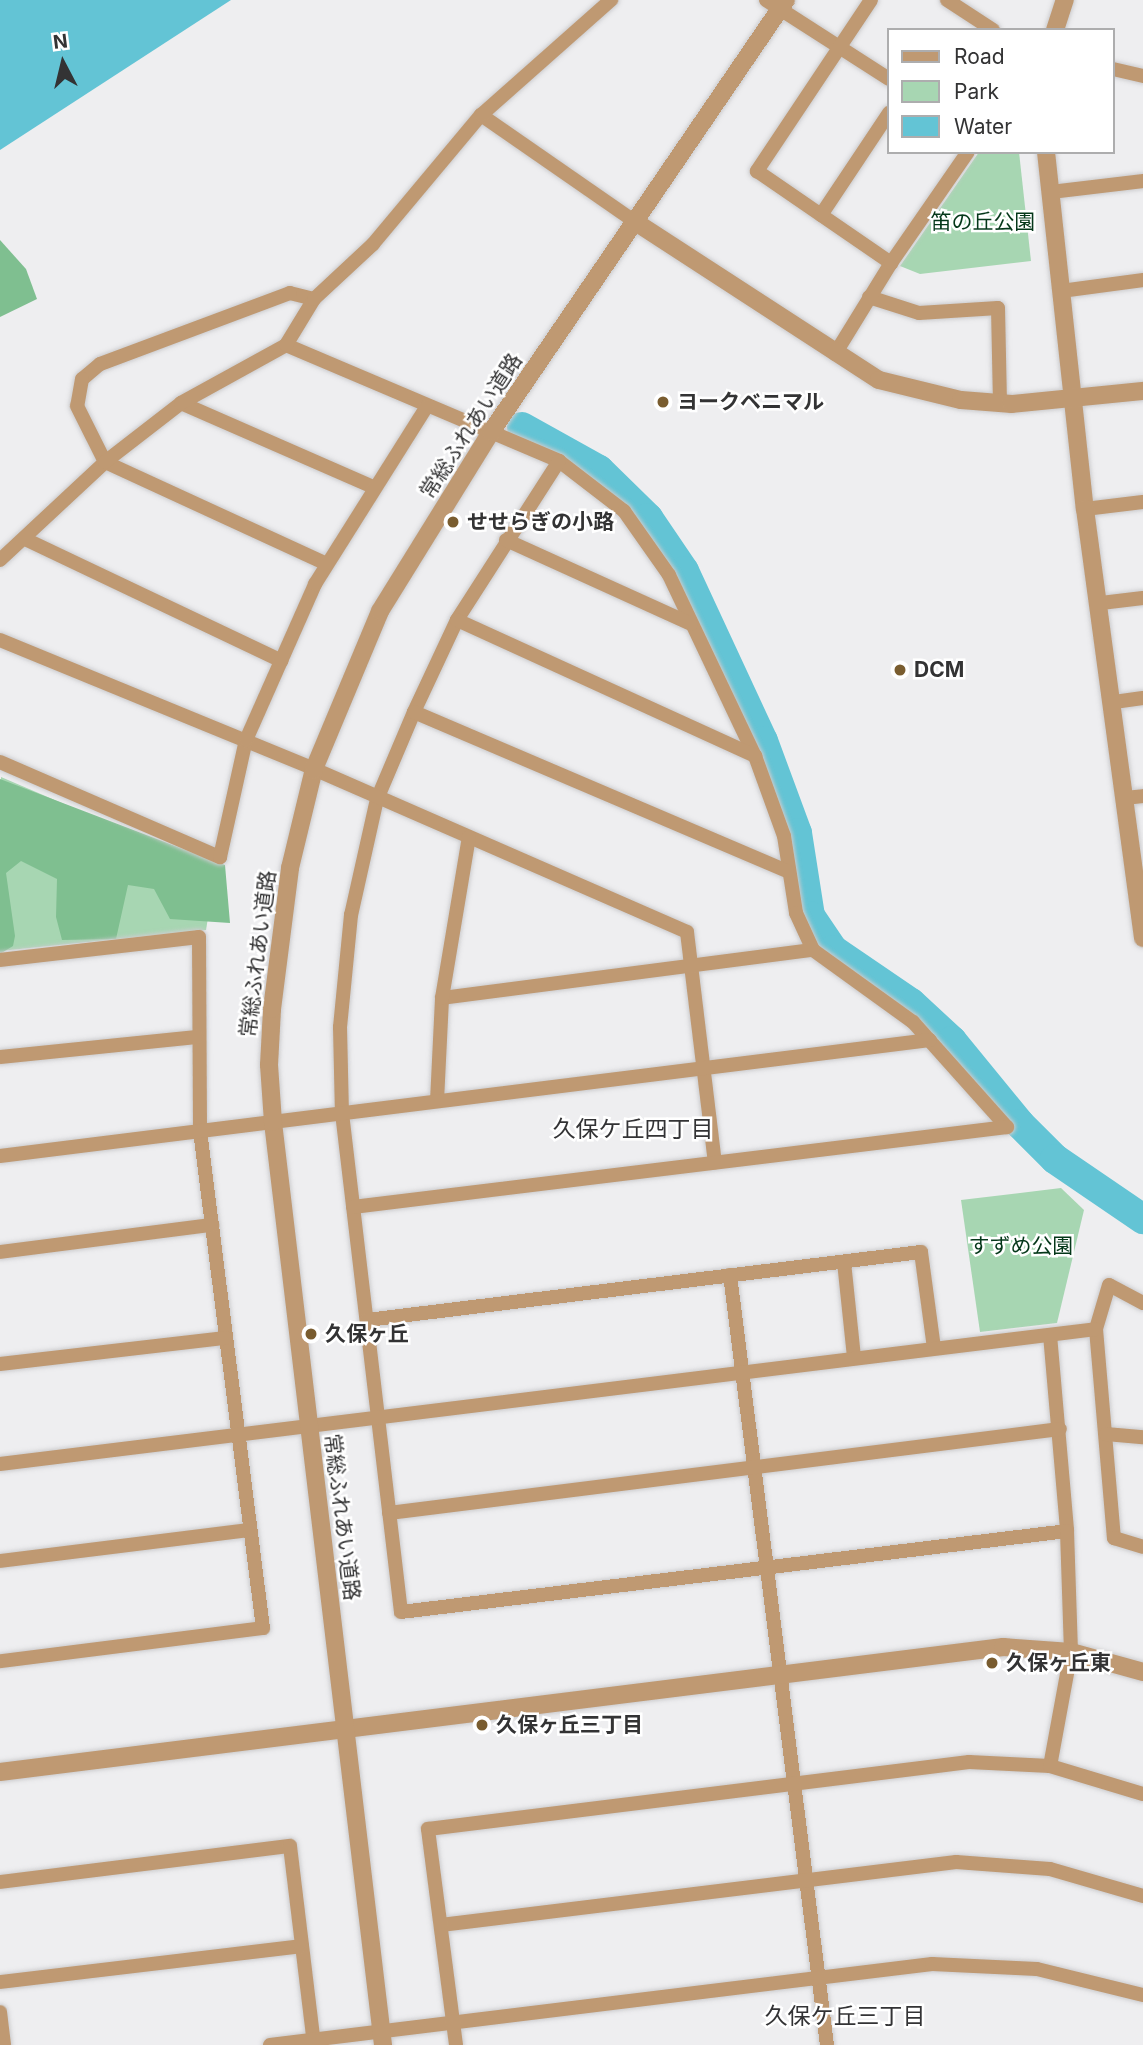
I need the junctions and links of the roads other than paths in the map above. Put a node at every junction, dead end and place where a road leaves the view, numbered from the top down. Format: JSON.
{"nodes":[{"id":1,"x":611,"y":0,"type":"edge"},
{"id":2,"x":871,"y":0,"type":"edge"},
{"id":3,"x":947,"y":0,"type":"edge"},
{"id":4,"x":1065,"y":0,"type":"edge"},
{"id":5,"x":777,"y":3,"type":"edge"},
{"id":6,"x":966,"y":5,"type":"edge"},
{"id":7,"x":991,"y":28,"type":"edge"},
{"id":8,"x":1056,"y":28,"type":"edge"},
{"id":9,"x":838,"y":46,"type":"junction"},
{"id":10,"x":1115,"y":69,"type":"edge"},
{"id":11,"x":1143,"y":76,"type":"edge"},
{"id":12,"x":888,"y":78,"type":"edge"},
{"id":13,"x":888,"y":114,"type":"edge"},
{"id":14,"x":481,"y":115,"type":"junction"},
{"id":15,"x":967,"y":154,"type":"edge"},
{"id":16,"x":1046,"y":154,"type":"edge"},
{"id":17,"x":1143,"y":181,"type":"edge"},
{"id":18,"x":1051,"y":192,"type":"junction"},
{"id":19,"x":821,"y":215,"type":"junction"},
{"id":20,"x":637,"y":223,"type":"junction"},
{"id":21,"x":891,"y":262,"type":"junction"},
{"id":22,"x":1143,"y":280,"type":"edge"},
{"id":23,"x":1061,"y":291,"type":"junction"},
{"id":24,"x":869,"y":297,"type":"junction"},
{"id":25,"x":314,"y":299,"type":"junction"},
{"id":26,"x":286,"y":345,"type":"junction"},
{"id":27,"x":835,"y":354,"type":"junction"},
{"id":28,"x":1143,"y":391,"type":"edge"},
{"id":29,"x":1076,"y":400,"type":"junction"},
{"id":30,"x":181,"y":403,"type":"junction"},
{"id":31,"x":1000,"y":403,"type":"junction"},
{"id":32,"x":427,"y":406,"type":"junction"},
{"id":33,"x":491,"y":432,"type":"junction"},
{"id":34,"x":559,"y":461,"type":"junction"},
{"id":35,"x":105,"y":462,"type":"junction"},
{"id":36,"x":373,"y":487,"type":"junction"},
{"id":37,"x":1143,"y":502,"type":"edge"},
{"id":38,"x":1085,"y":509,"type":"junction"},
{"id":39,"x":25,"y":539,"type":"junction"},
{"id":40,"x":506,"y":540,"type":"junction"},
{"id":41,"x":0,"y":561,"type":"edge"},
{"id":42,"x":325,"y":563,"type":"junction"},
{"id":43,"x":1143,"y":598,"type":"edge"},
{"id":44,"x":1101,"y":603,"type":"junction"},
{"id":45,"x":457,"y":620,"type":"junction"},
{"id":46,"x":691,"y":624,"type":"junction"},
{"id":47,"x":0,"y":639,"type":"edge"},
{"id":48,"x":282,"y":661,"type":"junction"},
{"id":49,"x":1143,"y":698,"type":"edge"},
{"id":50,"x":1114,"y":702,"type":"junction"},
{"id":51,"x":414,"y":712,"type":"junction"},
{"id":52,"x":246,"y":740,"type":"junction"},
{"id":53,"x":755,"y":756,"type":"junction"},
{"id":54,"x":0,"y":762,"type":"edge"},
{"id":55,"x":314,"y":769,"type":"junction"},
{"id":56,"x":1143,"y":796,"type":"edge"},
{"id":57,"x":1125,"y":798,"type":"junction"},
{"id":58,"x":377,"y":799,"type":"junction"},
{"id":59,"x":468,"y":837,"type":"junction"},
{"id":60,"x":788,"y":871,"type":"junction"},
{"id":61,"x":1140,"y":896,"type":"edge"},
{"id":62,"x":1143,"y":938,"type":"edge"},
{"id":63,"x":813,"y":950,"type":"junction"},
{"id":64,"x":0,"y":960,"type":"edge"},
{"id":65,"x":691,"y":966,"type":"junction"},
{"id":66,"x":442,"y":998,"type":"junction"},
{"id":67,"x":197,"y":1037,"type":"junction"},
{"id":68,"x":930,"y":1040,"type":"junction"},
{"id":69,"x":0,"y":1057,"type":"edge"},
{"id":70,"x":704,"y":1068,"type":"junction"},
{"id":71,"x":437,"y":1101,"type":"junction"},
{"id":72,"x":342,"y":1113,"type":"junction"},
{"id":73,"x":273,"y":1122,"type":"junction"},
{"id":74,"x":200,"y":1131,"type":"junction"},
{"id":75,"x":0,"y":1156,"type":"edge"},
{"id":76,"x":715,"y":1162,"type":"junction"},
{"id":77,"x":353,"y":1207,"type":"junction"},
{"id":78,"x":212,"y":1225,"type":"junction"},
{"id":79,"x":0,"y":1252,"type":"edge"},
{"id":80,"x":844,"y":1262,"type":"junction"},
{"id":81,"x":730,"y":1275,"type":"junction"},
{"id":82,"x":1143,"y":1303,"type":"edge"},
{"id":83,"x":367,"y":1320,"type":"junction"},
{"id":84,"x":1096,"y":1329,"type":"junction"},
{"id":85,"x":1050,"y":1335,"type":"junction"},
{"id":86,"x":226,"y":1338,"type":"junction"},
{"id":87,"x":934,"y":1348,"type":"junction"},
{"id":88,"x":854,"y":1357,"type":"junction"},
{"id":89,"x":0,"y":1364,"type":"edge"},
{"id":90,"x":742,"y":1371,"type":"junction"},
{"id":91,"x":378,"y":1416,"type":"junction"},
{"id":92,"x":307,"y":1425,"type":"junction"},
{"id":93,"x":1060,"y":1429,"type":"junction"},
{"id":94,"x":238,"y":1434,"type":"junction"},
{"id":95,"x":1106,"y":1434,"type":"junction"},
{"id":96,"x":1143,"y":1437,"type":"edge"},
{"id":97,"x":0,"y":1464,"type":"edge"},
{"id":98,"x":752,"y":1468,"type":"junction"},
{"id":99,"x":390,"y":1513,"type":"junction"},
{"id":100,"x":250,"y":1530,"type":"junction"},
{"id":101,"x":1066,"y":1531,"type":"junction"},
{"id":102,"x":1143,"y":1547,"type":"edge"},
{"id":103,"x":0,"y":1561,"type":"edge"},
{"id":104,"x":766,"y":1566,"type":"junction"},
{"id":105,"x":1071,"y":1652,"type":"junction"},
{"id":106,"x":0,"y":1661,"type":"edge"},
{"id":107,"x":1143,"y":1672,"type":"edge"},
{"id":108,"x":779,"y":1674,"type":"junction"},
{"id":109,"x":346,"y":1727,"type":"junction"},
{"id":110,"x":1050,"y":1766,"type":"junction"},
{"id":111,"x":0,"y":1772,"type":"edge"},
{"id":112,"x":792,"y":1782,"type":"junction"},
{"id":113,"x":1143,"y":1794,"type":"edge"},
{"id":114,"x":805,"y":1880,"type":"junction"},
{"id":115,"x":0,"y":1882,"type":"edge"},
{"id":116,"x":1143,"y":1896,"type":"edge"},
{"id":117,"x":441,"y":1925,"type":"junction"},
{"id":118,"x":302,"y":1946,"type":"junction"},
{"id":119,"x":818,"y":1978,"type":"junction"},
{"id":120,"x":0,"y":1982,"type":"edge"},
{"id":121,"x":1143,"y":1994,"type":"edge"},
{"id":122,"x":0,"y":2012,"type":"edge"},
{"id":123,"x":453,"y":2023,"type":"junction"},
{"id":124,"x":383,"y":2038,"type":"edge"},
{"id":125,"x":314,"y":2042,"type":"edge"},
{"id":126,"x":4,"y":2045,"type":"edge"},
{"id":127,"x":270,"y":2045,"type":"edge"},
{"id":128,"x":456,"y":2045,"type":"edge"},
{"id":129,"x":827,"y":2045,"type":"edge"}],
"edges":[{"from":1,"to":14,"type":"street"},
{"from":2,"to":9,"type":"street"},
{"from":3,"to":6,"type":"street"},
{"from":4,"to":8,"type":"street"},
{"from":5,"to":9,"type":"street"},
{"from":5,"to":20,"type":"street","name":"常総ふれあい道路"},
{"from":6,"to":7,"type":"street"},
{"from":9,"to":12,"type":"street"},
{"from":9,"to":19,"type":"street"},
{"from":10,"to":11,"type":"street"},
{"from":13,"to":19,"type":"street"},
{"from":14,"to":20,"type":"street"},
{"from":14,"to":25,"type":"street"},
{"from":15,"to":21,"type":"street"},
{"from":16,"to":18,"type":"street"},
{"from":17,"to":18,"type":"street"},
{"from":18,"to":23,"type":"street"},
{"from":19,"to":21,"type":"street"},
{"from":20,"to":27,"type":"street"},
{"from":20,"to":33,"type":"street","name":"常総ふれあい道路"},
{"from":21,"to":24,"type":"street"},
{"from":22,"to":23,"type":"street"},
{"from":23,"to":29,"type":"street"},
{"from":24,"to":27,"type":"street"},
{"from":24,"to":31,"type":"street"},
{"from":25,"to":26,"type":"street"},
{"from":25,"to":35,"type":"street"},
{"from":26,"to":30,"type":"street"},
{"from":26,"to":32,"type":"street"},
{"from":27,"to":31,"type":"street"},
{"from":28,"to":29,"type":"street"},
{"from":29,"to":31,"type":"street"},
{"from":29,"to":38,"type":"street"},
{"from":30,"to":35,"type":"street"},
{"from":30,"to":36,"type":"street"},
{"from":32,"to":33,"type":"street"},
{"from":32,"to":36,"type":"street"},
{"from":33,"to":34,"type":"street"},
{"from":33,"to":55,"type":"street","name":"常総ふれあい道路"},
{"from":34,"to":40,"type":"street"},
{"from":34,"to":46,"type":"street"},
{"from":35,"to":39,"type":"street"},
{"from":35,"to":42,"type":"street"},
{"from":36,"to":42,"type":"street"},
{"from":37,"to":38,"type":"street"},
{"from":38,"to":44,"type":"street"},
{"from":39,"to":41,"type":"street"},
{"from":39,"to":48,"type":"street"},
{"from":40,"to":45,"type":"street"},
{"from":40,"to":46,"type":"street"},
{"from":42,"to":48,"type":"street"},
{"from":43,"to":44,"type":"street"},
{"from":44,"to":50,"type":"street"},
{"from":45,"to":51,"type":"street"},
{"from":45,"to":53,"type":"street"},
{"from":46,"to":53,"type":"street"},
{"from":47,"to":52,"type":"street"},
{"from":48,"to":52,"type":"street"},
{"from":49,"to":50,"type":"street"},
{"from":50,"to":57,"type":"street"},
{"from":51,"to":58,"type":"street"},
{"from":51,"to":60,"type":"street"},
{"from":52,"to":54,"type":"street"},
{"from":52,"to":55,"type":"street"},
{"from":53,"to":60,"type":"street"},
{"from":55,"to":58,"type":"street"},
{"from":55,"to":73,"type":"street","name":"常総ふれあい道路"},
{"from":56,"to":57,"type":"street"},
{"from":57,"to":61,"type":"street"},
{"from":58,"to":59,"type":"street"},
{"from":58,"to":72,"type":"street"},
{"from":59,"to":65,"type":"street"},
{"from":59,"to":66,"type":"street"},
{"from":60,"to":63,"type":"street"},
{"from":61,"to":62,"type":"street"},
{"from":63,"to":65,"type":"street"},
{"from":63,"to":68,"type":"street"},
{"from":64,"to":67,"type":"street"},
{"from":65,"to":66,"type":"street"},
{"from":65,"to":70,"type":"street"},
{"from":66,"to":71,"type":"street"},
{"from":67,"to":69,"type":"street"},
{"from":67,"to":74,"type":"street"},
{"from":68,"to":70,"type":"street"},
{"from":68,"to":76,"type":"street"},
{"from":70,"to":71,"type":"street"},
{"from":70,"to":76,"type":"street"},
{"from":71,"to":72,"type":"street"},
{"from":72,"to":73,"type":"street"},
{"from":72,"to":77,"type":"street"},
{"from":73,"to":74,"type":"street"},
{"from":73,"to":92,"type":"street","name":"常総ふれあい道路"},
{"from":74,"to":75,"type":"street"},
{"from":74,"to":78,"type":"street"},
{"from":76,"to":77,"type":"street"},
{"from":77,"to":83,"type":"street"},
{"from":78,"to":79,"type":"street"},
{"from":78,"to":86,"type":"street"},
{"from":80,"to":81,"type":"street"},
{"from":80,"to":87,"type":"street"},
{"from":80,"to":88,"type":"street"},
{"from":81,"to":83,"type":"street"},
{"from":81,"to":90,"type":"street"},
{"from":82,"to":84,"type":"street"},
{"from":83,"to":91,"type":"street"},
{"from":84,"to":85,"type":"street"},
{"from":84,"to":95,"type":"street"},
{"from":85,"to":87,"type":"street"},
{"from":85,"to":93,"type":"street"},
{"from":86,"to":89,"type":"street"},
{"from":86,"to":94,"type":"street"},
{"from":87,"to":88,"type":"street"},
{"from":88,"to":90,"type":"street"},
{"from":90,"to":91,"type":"street"},
{"from":90,"to":98,"type":"street"},
{"from":91,"to":92,"type":"street"},
{"from":91,"to":99,"type":"street"},
{"from":92,"to":94,"type":"street"},
{"from":92,"to":109,"type":"street","name":"常総ふれあい道路"},
{"from":93,"to":98,"type":"street"},
{"from":93,"to":101,"type":"street"},
{"from":94,"to":97,"type":"street"},
{"from":94,"to":100,"type":"street"},
{"from":95,"to":96,"type":"street"},
{"from":95,"to":102,"type":"street"},
{"from":98,"to":99,"type":"street"},
{"from":98,"to":104,"type":"street"},
{"from":99,"to":104,"type":"street"},
{"from":100,"to":103,"type":"street"},
{"from":100,"to":106,"type":"street"},
{"from":101,"to":104,"type":"street"},
{"from":101,"to":105,"type":"street"},
{"from":104,"to":108,"type":"street"},
{"from":105,"to":107,"type":"street"},
{"from":105,"to":108,"type":"street"},
{"from":105,"to":110,"type":"street"},
{"from":108,"to":109,"type":"street"},
{"from":108,"to":112,"type":"street"},
{"from":109,"to":111,"type":"street"},
{"from":109,"to":124,"type":"street","name":"常総ふれあい道路"},
{"from":110,"to":112,"type":"street"},
{"from":110,"to":113,"type":"street"},
{"from":112,"to":114,"type":"street"},
{"from":112,"to":117,"type":"street"},
{"from":114,"to":116,"type":"street"},
{"from":114,"to":117,"type":"street"},
{"from":114,"to":119,"type":"street"},
{"from":115,"to":118,"type":"street"},
{"from":117,"to":123,"type":"street"},
{"from":118,"to":120,"type":"street"},
{"from":118,"to":125,"type":"street"},
{"from":119,"to":121,"type":"street"},
{"from":119,"to":123,"type":"street"},
{"from":119,"to":129,"type":"street"},
{"from":122,"to":126,"type":"street"},
{"from":123,"to":124,"type":"street"},
{"from":123,"to":128,"type":"street"},
{"from":124,"to":125,"type":"street"},
{"from":125,"to":127,"type":"street"}]}
